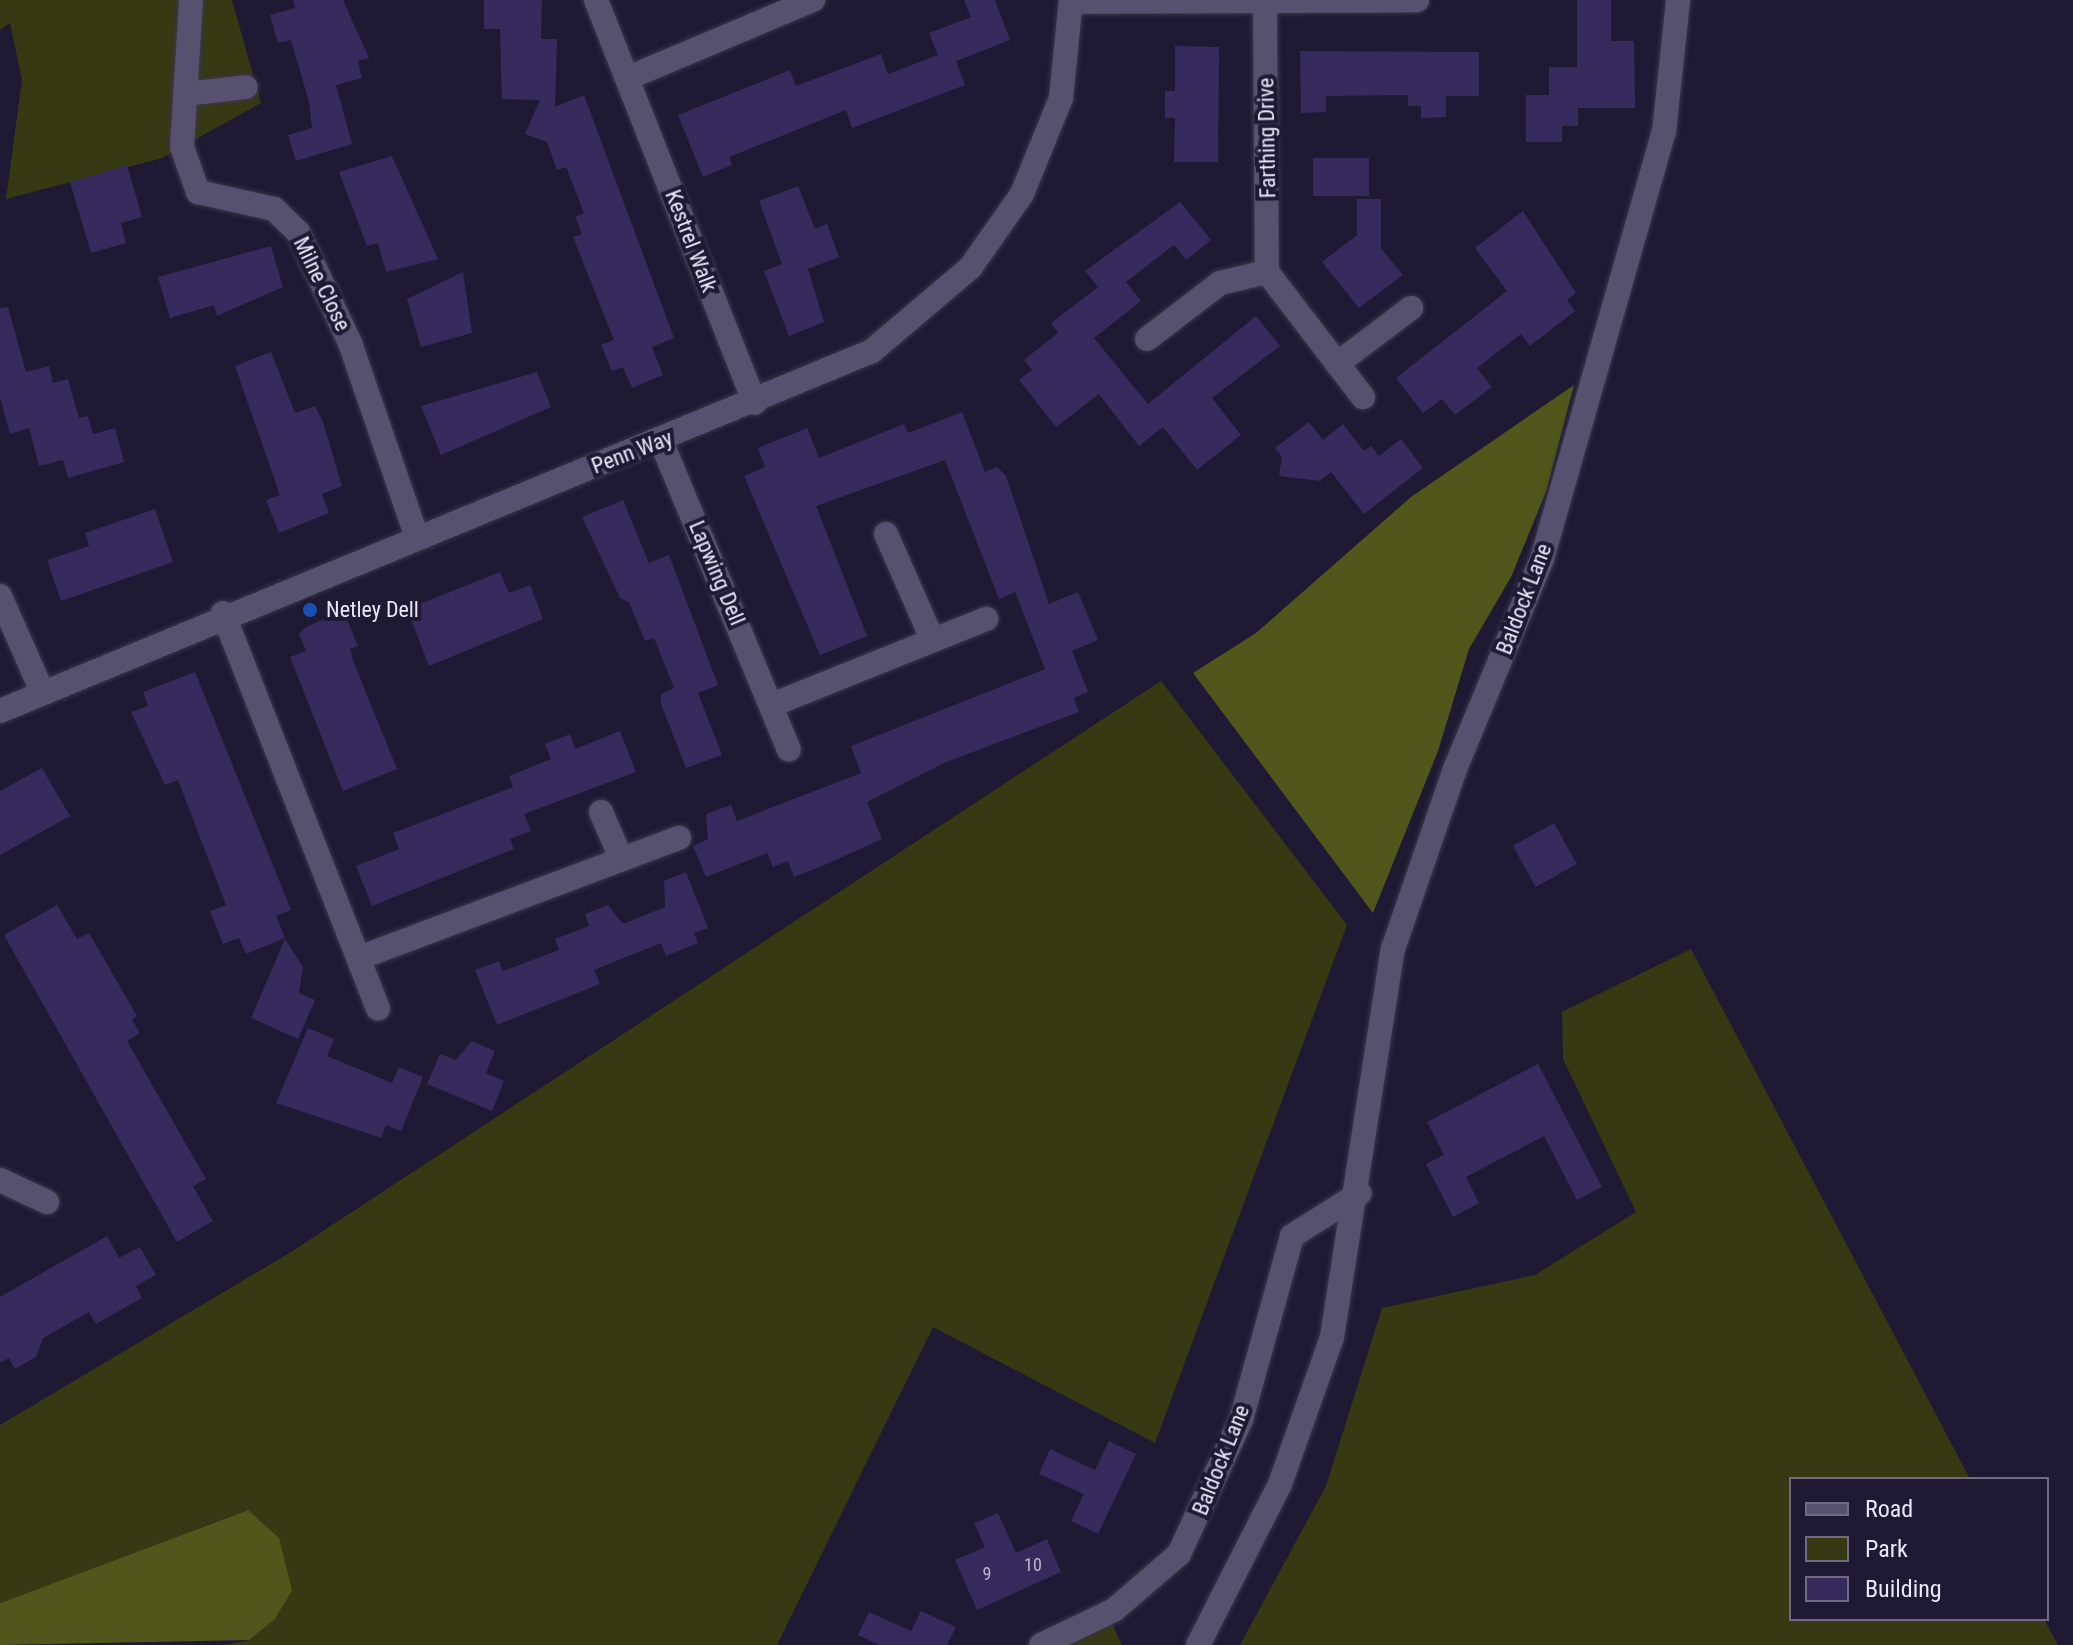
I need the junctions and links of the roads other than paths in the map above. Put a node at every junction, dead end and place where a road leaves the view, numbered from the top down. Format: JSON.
{"nodes":[{"id":1,"x":191,"y":0,"type":"edge"},
{"id":2,"x":596,"y":0,"type":"edge"},
{"id":3,"x":813,"y":0,"type":"edge"},
{"id":4,"x":1417,"y":0,"type":"edge"},
{"id":5,"x":1678,"y":0,"type":"edge"},
{"id":6,"x":1071,"y":1,"type":"edge"},
{"id":7,"x":1265,"y":5,"type":"junction"},
{"id":8,"x":628,"y":78,"type":"junction"},
{"id":9,"x":246,"y":87,"type":"dead end"},
{"id":10,"x":185,"y":94,"type":"junction"},
{"id":11,"x":1267,"y":272,"type":"junction"},
{"id":12,"x":1411,"y":308,"type":"dead end"},
{"id":13,"x":1147,"y":339,"type":"dead end"},
{"id":14,"x":1337,"y":364,"type":"junction"},
{"id":15,"x":1363,"y":397,"type":"dead end"},
{"id":16,"x":755,"y":403,"type":"junction"},
{"id":17,"x":661,"y":441,"type":"junction"},
{"id":18,"x":886,"y":534,"type":"dead end"},
{"id":19,"x":416,"y":535,"type":"junction"},
{"id":20,"x":0,"y":596,"type":"edge"},
{"id":21,"x":223,"y":613,"type":"junction"},
{"id":22,"x":986,"y":619,"type":"dead end"},
{"id":23,"x":932,"y":639,"type":"junction"},
{"id":24,"x":41,"y":689,"type":"junction"},
{"id":25,"x":772,"y":705,"type":"junction"},
{"id":26,"x":0,"y":711,"type":"edge"},
{"id":27,"x":789,"y":750,"type":"dead end"},
{"id":28,"x":601,"y":812,"type":"dead end"},
{"id":29,"x":679,"y":838,"type":"dead end"},
{"id":30,"x":621,"y":858,"type":"junction"},
{"id":31,"x":359,"y":958,"type":"junction"},
{"id":32,"x":378,"y":1009,"type":"dead end"},
{"id":33,"x":0,"y":1180,"type":"edge"},
{"id":34,"x":1360,"y":1193,"type":"junction"},
{"id":35,"x":47,"y":1202,"type":"dead end"},
{"id":36,"x":1041,"y":1645,"type":"edge"},
{"id":37,"x":1198,"y":1645,"type":"edge"}],
"edges":[{"from":1,"to":10,"type":"street","name":"Milne Close"},
{"from":2,"to":8,"type":"street","name":"Kestrel Walk"},
{"from":3,"to":8,"type":"street"},
{"from":4,"to":7,"type":"street"},
{"from":5,"to":34,"type":"street","name":"Baldock Lane"},
{"from":6,"to":7,"type":"street"},
{"from":6,"to":16,"type":"street","name":"Penn Way"},
{"from":7,"to":11,"type":"street","name":"Farthing Drive"},
{"from":8,"to":16,"type":"street","name":"Kestrel Walk"},
{"from":9,"to":10,"type":"street"},
{"from":10,"to":19,"type":"street","name":"Milne Close"},
{"from":11,"to":13,"type":"street"},
{"from":11,"to":14,"type":"street"},
{"from":12,"to":14,"type":"street"},
{"from":14,"to":15,"type":"street"},
{"from":16,"to":17,"type":"street","name":"Penn Way"},
{"from":17,"to":19,"type":"street","name":"Penn Way"},
{"from":17,"to":25,"type":"street","name":"Lapwing Dell"},
{"from":18,"to":23,"type":"street"},
{"from":19,"to":21,"type":"street","name":"Penn Way"},
{"from":20,"to":24,"type":"street"},
{"from":21,"to":24,"type":"street","name":"Penn Way"},
{"from":21,"to":31,"type":"street"},
{"from":22,"to":23,"type":"street"},
{"from":23,"to":25,"type":"street"},
{"from":24,"to":26,"type":"street","name":"Penn Way"},
{"from":25,"to":27,"type":"street","name":"Lapwing Dell"},
{"from":28,"to":30,"type":"street"},
{"from":29,"to":30,"type":"street"},
{"from":30,"to":31,"type":"street"},
{"from":31,"to":32,"type":"street"},
{"from":33,"to":35,"type":"street"},
{"from":34,"to":36,"type":"street","name":"Baldock Lane"},
{"from":34,"to":37,"type":"street","name":"Baldock Lane"}]}
